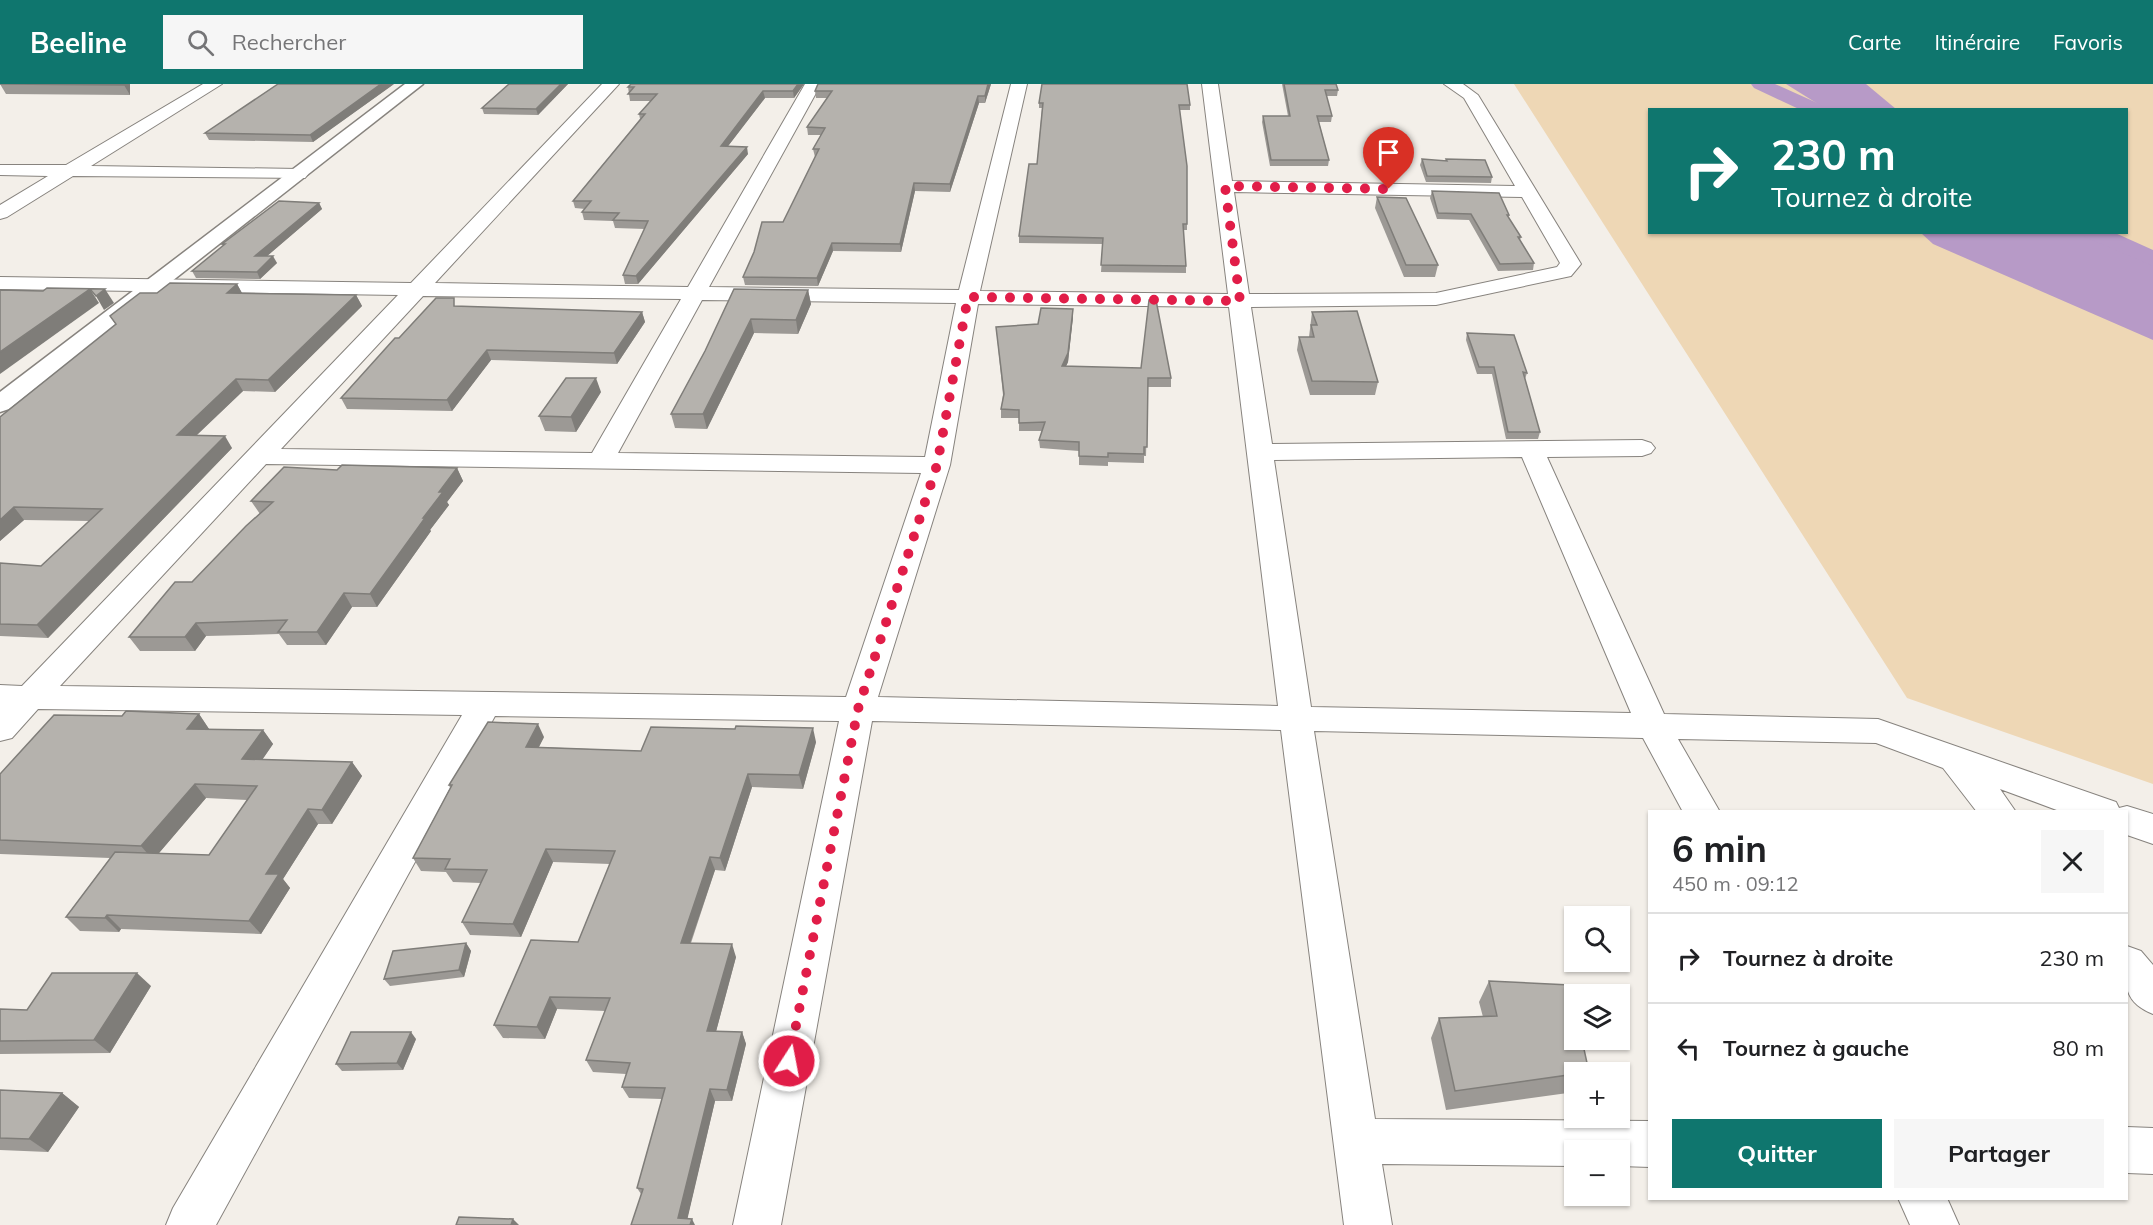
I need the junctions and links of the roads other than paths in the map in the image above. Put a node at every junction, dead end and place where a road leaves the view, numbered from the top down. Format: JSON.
{"nodes":[{"id":1,"x":214,"y":84,"type":"edge"},
{"id":2,"x":415,"y":84,"type":"edge"},
{"id":3,"x":611,"y":84,"type":"edge"},
{"id":4,"x":813,"y":84,"type":"edge"},
{"id":5,"x":1018,"y":84,"type":"edge"},
{"id":6,"x":1210,"y":84,"type":"edge"},
{"id":7,"x":1452,"y":84,"type":"edge"},
{"id":8,"x":0,"y":170,"type":"edge"},
{"id":9,"x":70,"y":171,"type":"junction"},
{"id":10,"x":299,"y":174,"type":"junction"},
{"id":11,"x":1225,"y":186,"type":"junction"},
{"id":12,"x":1527,"y":192,"type":"junction"},
{"id":13,"x":0,"y":213,"type":"edge"},
{"id":14,"x":0,"y":283,"type":"edge"},
{"id":15,"x":154,"y":285,"type":"junction"},
{"id":16,"x":416,"y":289,"type":"junction"},
{"id":17,"x":695,"y":293,"type":"junction"},
{"id":18,"x":968,"y":297,"type":"junction"},
{"id":19,"x":1240,"y":301,"type":"junction"},
{"id":20,"x":0,"y":404,"type":"edge"},
{"id":21,"x":1642,"y":448,"type":"dead end"},
{"id":22,"x":1532,"y":449,"type":"junction"},
{"id":23,"x":1261,"y":452,"type":"junction"},
{"id":24,"x":258,"y":456,"type":"junction"},
{"id":25,"x":601,"y":460,"type":"junction"},
{"id":26,"x":937,"y":465,"type":"junction"},
{"id":27,"x":15,"y":697,"type":"edge"},
{"id":28,"x":485,"y":705,"type":"junction"},
{"id":29,"x":858,"y":709,"type":"junction"},
{"id":30,"x":1296,"y":720,"type":"junction"},
{"id":31,"x":1653,"y":726,"type":"junction"},
{"id":32,"x":0,"y":729,"type":"edge"},
{"id":33,"x":1954,"y":759,"type":"junction"},
{"id":34,"x":1701,"y":810,"type":"edge"},
{"id":35,"x":1996,"y":810,"type":"edge"},
{"id":36,"x":2097,"y":810,"type":"edge"},
{"id":37,"x":2128,"y":820,"type":"edge"},
{"id":38,"x":2153,"y":829,"type":"edge"},
{"id":39,"x":2128,"y":965,"type":"edge"},
{"id":40,"x":2153,"y":995,"type":"edge"},
{"id":41,"x":1356,"y":1141,"type":"junction"},
{"id":42,"x":1648,"y":1144,"type":"edge"},
{"id":43,"x":2128,"y":1150,"type":"edge"},
{"id":44,"x":2153,"y":1151,"type":"edge"},
{"id":45,"x":1922,"y":1200,"type":"edge"},
{"id":46,"x":190,"y":1225,"type":"edge"},
{"id":47,"x":758,"y":1225,"type":"edge"},
{"id":48,"x":1368,"y":1225,"type":"edge"},
{"id":49,"x":1935,"y":1225,"type":"edge"}],
"edges":[{"from":1,"to":9,"type":"street"},
{"from":2,"to":10,"type":"street"},
{"from":3,"to":16,"type":"street"},
{"from":4,"to":17,"type":"street"},
{"from":5,"to":18,"type":"street"},
{"from":6,"to":11,"type":"street"},
{"from":7,"to":12,"type":"street"},
{"from":8,"to":9,"type":"street"},
{"from":9,"to":10,"type":"street"},
{"from":9,"to":13,"type":"street"},
{"from":10,"to":15,"type":"street"},
{"from":11,"to":12,"type":"street"},
{"from":11,"to":19,"type":"street"},
{"from":12,"to":19,"type":"street"},
{"from":14,"to":15,"type":"street"},
{"from":15,"to":16,"type":"street"},
{"from":15,"to":20,"type":"street"},
{"from":16,"to":17,"type":"street"},
{"from":16,"to":24,"type":"street"},
{"from":17,"to":18,"type":"street"},
{"from":17,"to":25,"type":"street"},
{"from":18,"to":19,"type":"street"},
{"from":18,"to":26,"type":"street"},
{"from":19,"to":23,"type":"street"},
{"from":21,"to":22,"type":"street"},
{"from":22,"to":23,"type":"street"},
{"from":22,"to":31,"type":"street"},
{"from":23,"to":30,"type":"street"},
{"from":24,"to":25,"type":"street"},
{"from":24,"to":27,"type":"street"},
{"from":25,"to":26,"type":"street"},
{"from":26,"to":29,"type":"street"},
{"from":27,"to":28,"type":"street"},
{"from":27,"to":32,"type":"street"},
{"from":28,"to":29,"type":"street"},
{"from":28,"to":46,"type":"street"},
{"from":29,"to":30,"type":"street"},
{"from":29,"to":47,"type":"street"},
{"from":30,"to":31,"type":"street"},
{"from":30,"to":41,"type":"street"},
{"from":31,"to":33,"type":"street"},
{"from":31,"to":34,"type":"street"},
{"from":33,"to":35,"type":"street"},
{"from":33,"to":36,"type":"street"},
{"from":37,"to":38,"type":"street"},
{"from":39,"to":40,"type":"street"},
{"from":41,"to":42,"type":"street"},
{"from":41,"to":48,"type":"street"},
{"from":43,"to":44,"type":"street"},
{"from":45,"to":49,"type":"street"}]}
